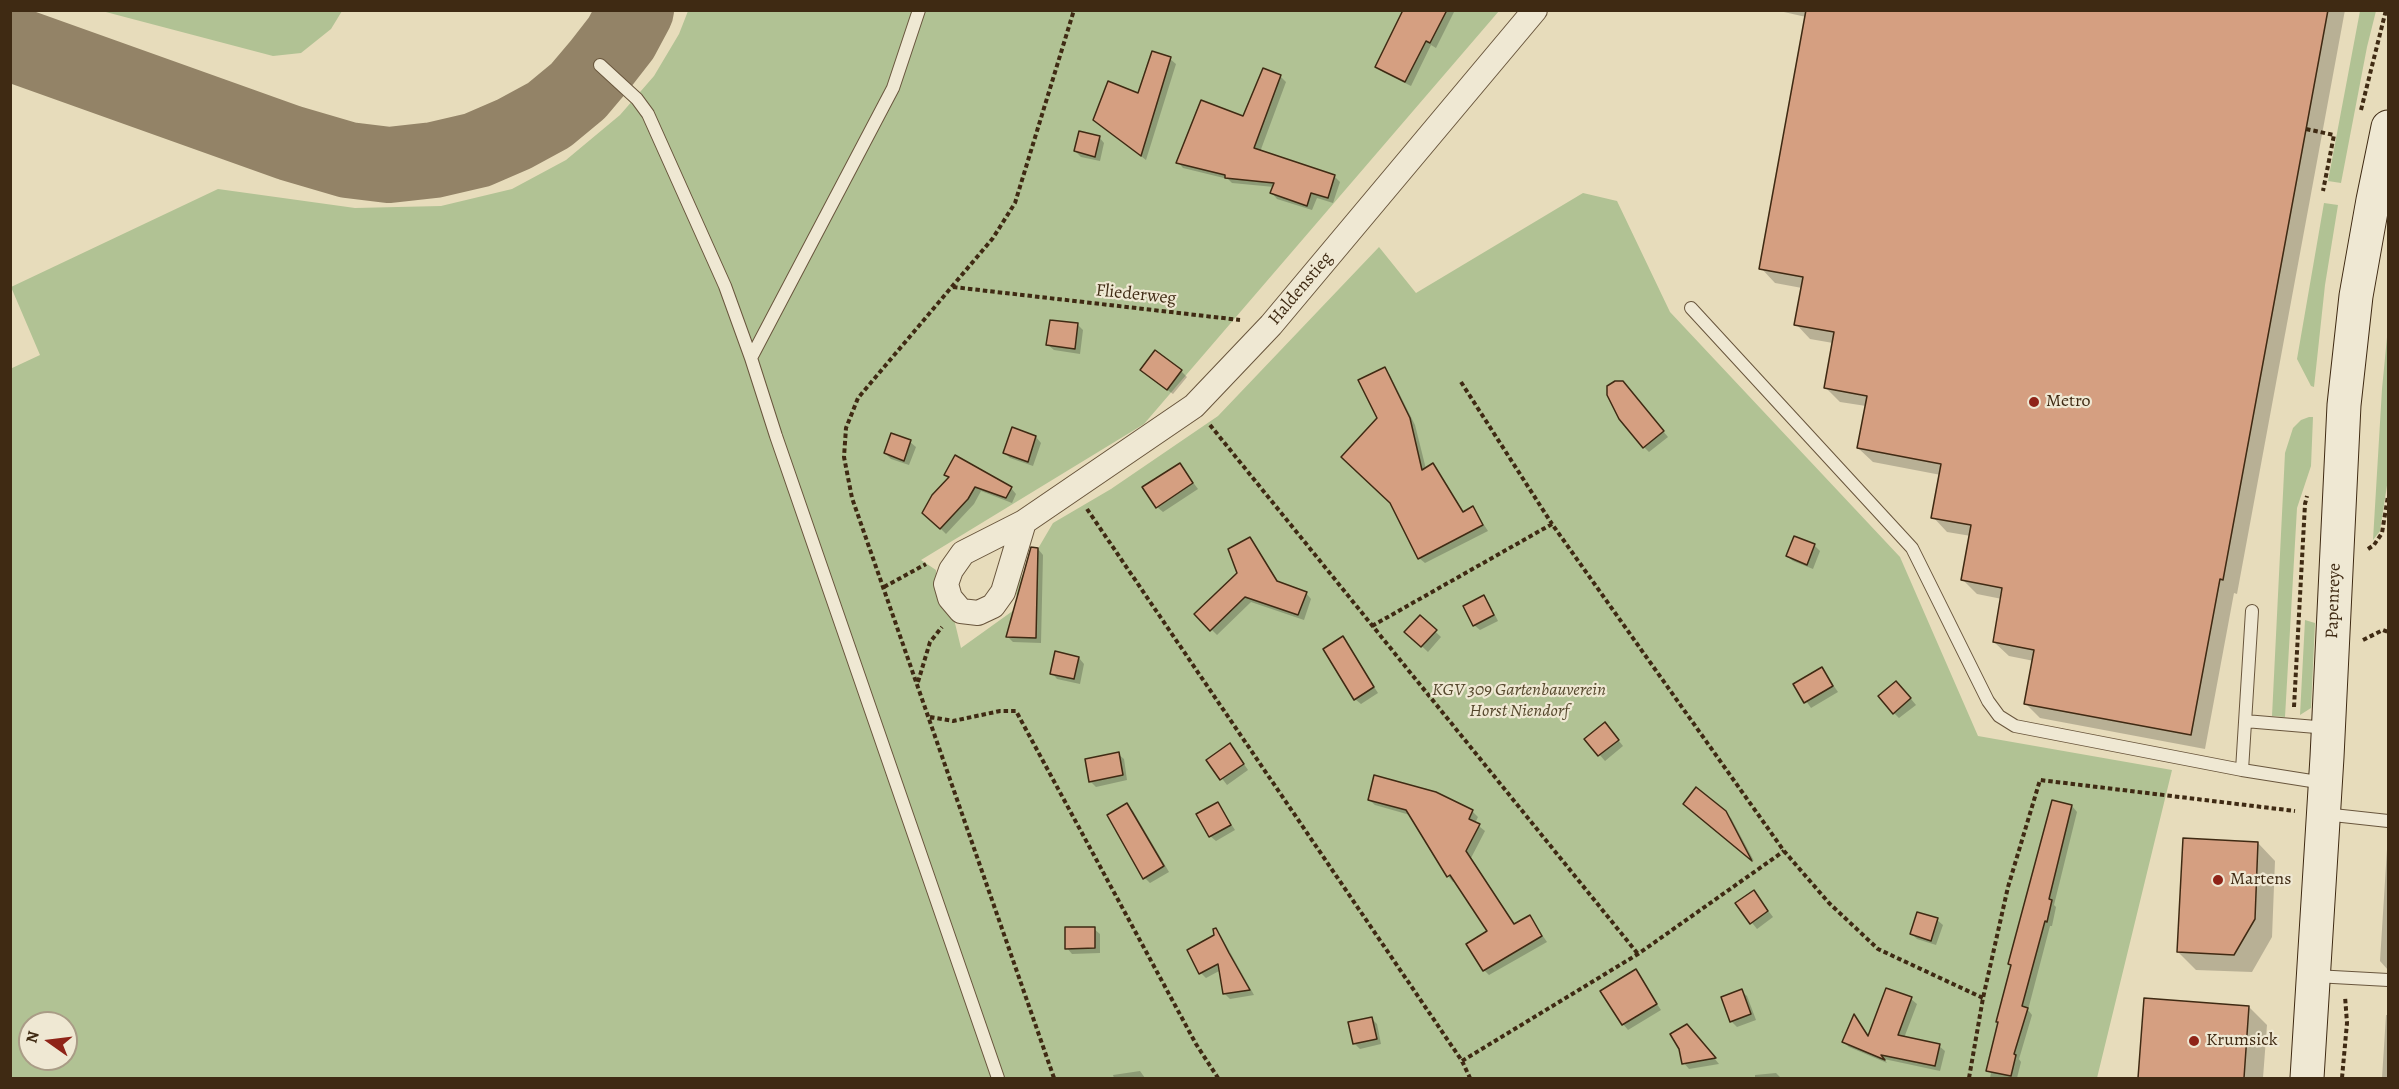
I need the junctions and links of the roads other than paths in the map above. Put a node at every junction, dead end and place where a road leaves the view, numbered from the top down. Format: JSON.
{"nodes":[{"id":1,"x":919,"y":10,"type":"edge"},
{"id":2,"x":1535,"y":10,"type":"edge"},
{"id":3,"x":600,"y":65,"type":"dead end"},
{"id":4,"x":2388,"y":127,"type":"edge"},
{"id":5,"x":1691,"y":308,"type":"dead end"},
{"id":6,"x":751,"y":358,"type":"junction"},
{"id":7,"x":1024,"y":522,"type":"junction"},
{"id":8,"x":2252,"y":611,"type":"dead end"},
{"id":9,"x":2245,"y":721,"type":"junction"},
{"id":10,"x":2329,"y":728,"type":"junction"},
{"id":11,"x":2242,"y":770,"type":"junction"},
{"id":12,"x":2325,"y":799,"type":"junction"},
{"id":13,"x":2388,"y":821,"type":"edge"},
{"id":14,"x":2314,"y":976,"type":"junction"},
{"id":15,"x":2388,"y":980,"type":"edge"},
{"id":16,"x":998,"y":1078,"type":"edge"},
{"id":17,"x":2307,"y":1078,"type":"edge"}],
"edges":[{"from":1,"to":6,"type":"lane"},
{"from":2,"to":7,"type":"street","name":"Haldenstieg"},
{"from":3,"to":6,"type":"lane"},
{"from":4,"to":10,"type":"main road","name":"Papenreye"},
{"from":5,"to":11,"type":"lane"},
{"from":6,"to":16,"type":"lane"},
{"from":7,"to":7,"type":"street","name":"Haldenstieg"},
{"from":8,"to":9,"type":"lane"},
{"from":9,"to":10,"type":"lane"},
{"from":9,"to":11,"type":"lane"},
{"from":10,"to":12,"type":"main road","name":"Papenreye"},
{"from":11,"to":12,"type":"lane"},
{"from":12,"to":13,"type":"lane"},
{"from":12,"to":14,"type":"main road","name":"Papenreye"},
{"from":14,"to":15,"type":"lane"},
{"from":14,"to":17,"type":"main road","name":"Papenreye"}]}
